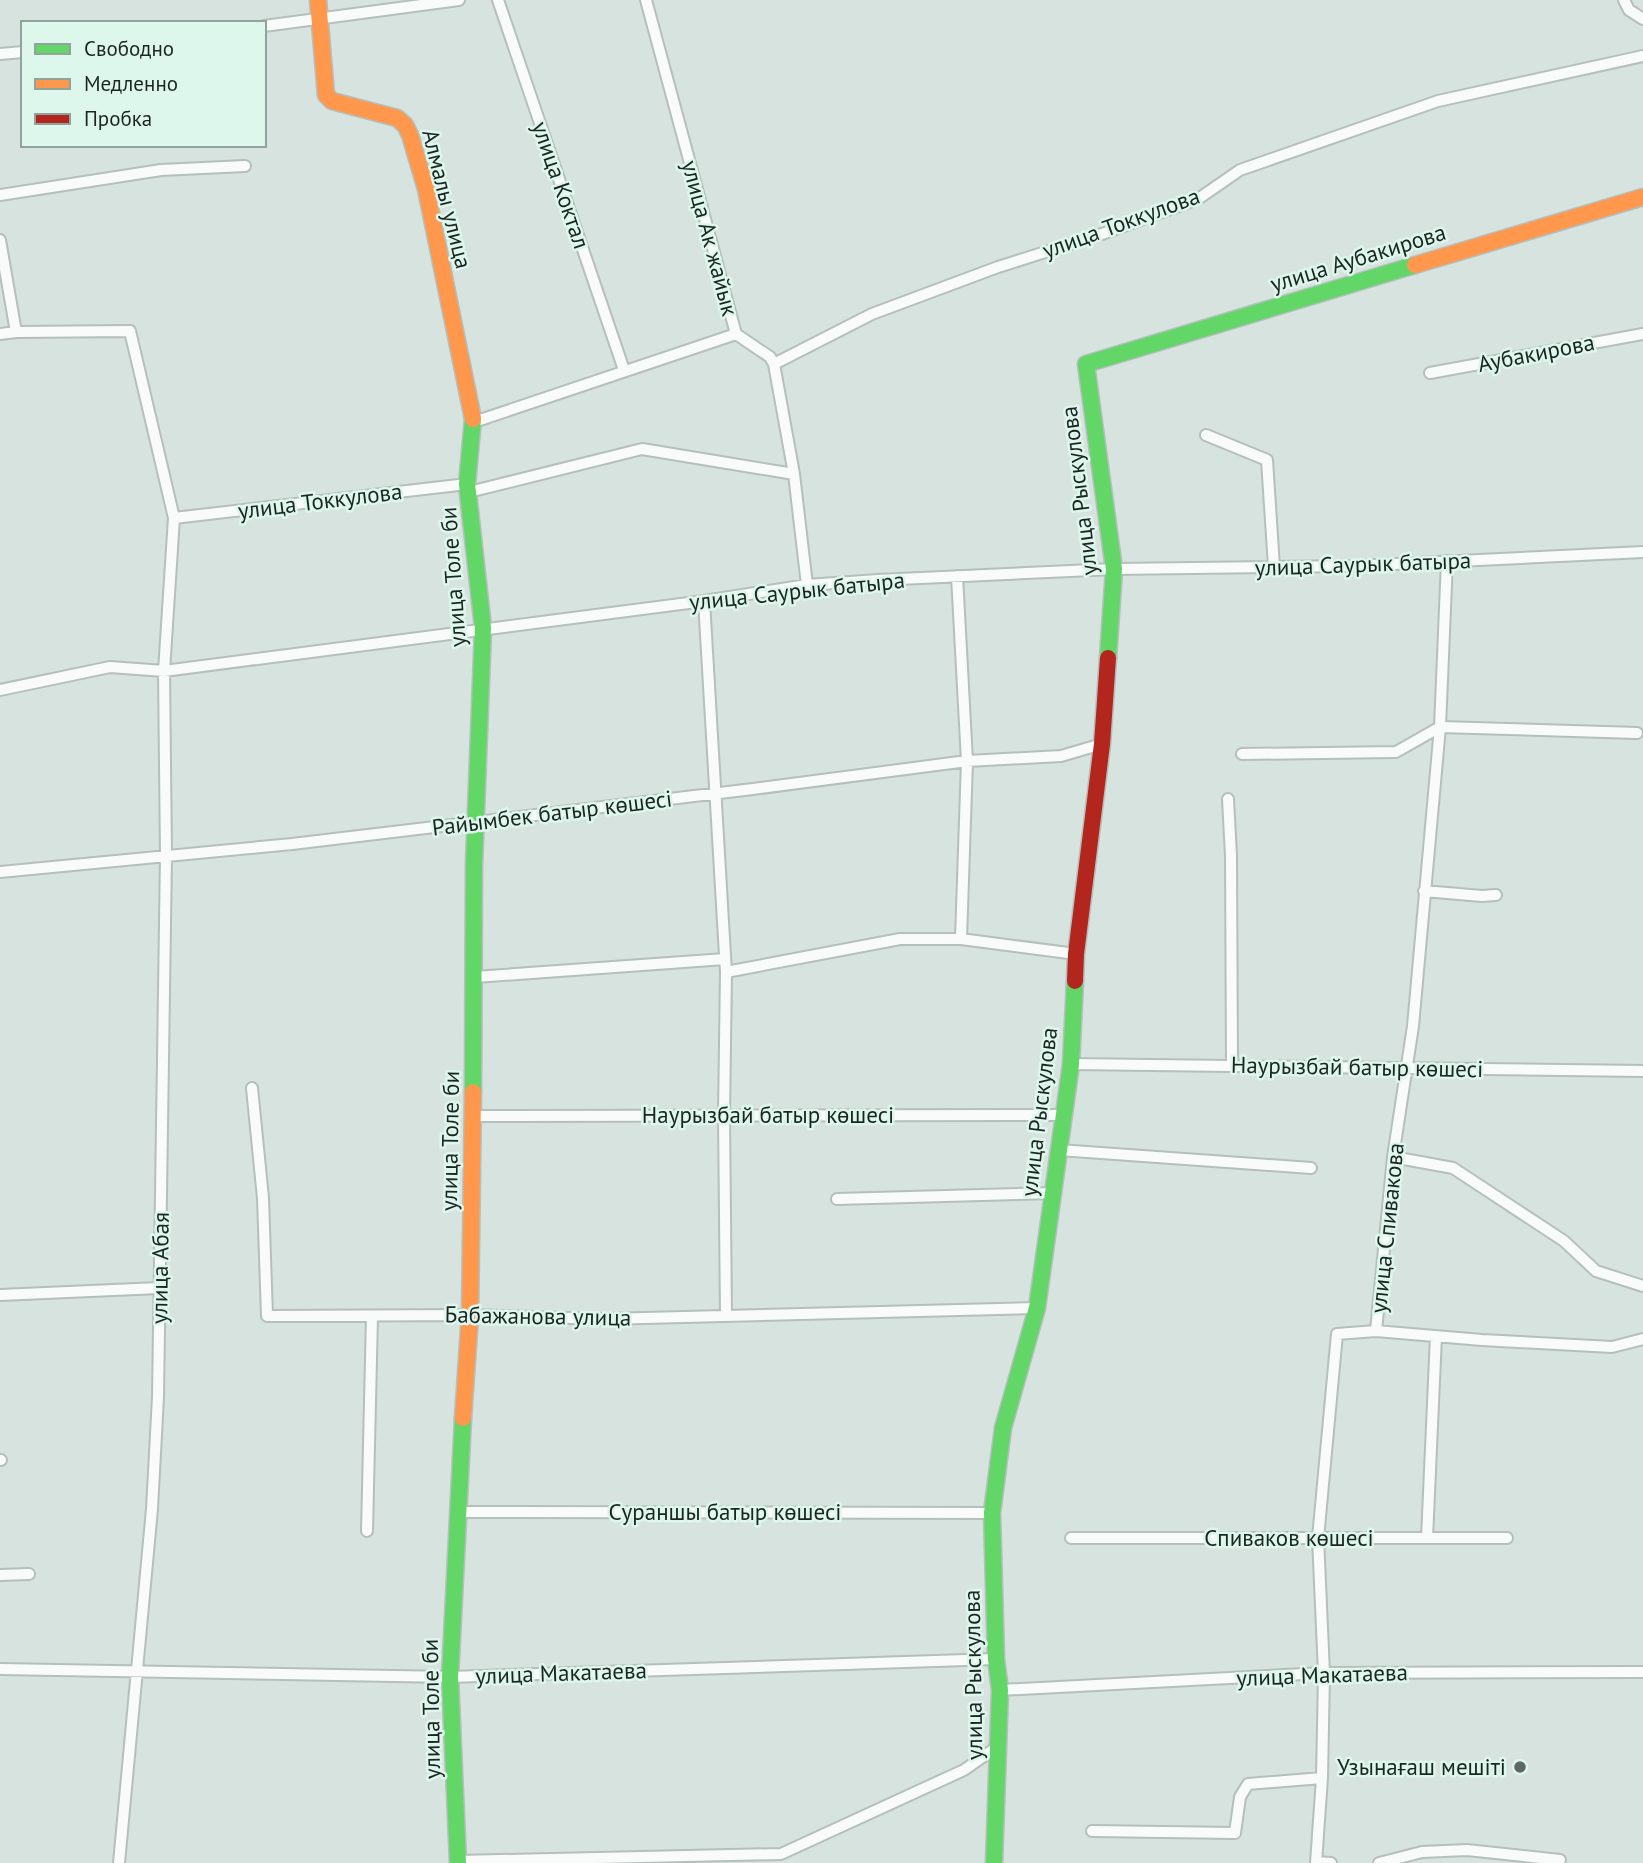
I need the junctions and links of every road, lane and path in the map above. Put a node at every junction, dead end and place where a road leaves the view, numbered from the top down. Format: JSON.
{"nodes":[{"id":1,"x":318,"y":0,"type":"edge"},
{"id":2,"x":459,"y":0,"type":"edge"},
{"id":3,"x":498,"y":0,"type":"edge"},
{"id":4,"x":646,"y":0,"type":"edge"},
{"id":5,"x":1624,"y":0,"type":"edge"},
{"id":6,"x":320,"y":18,"type":"junction"},
{"id":7,"x":1643,"y":19,"type":"edge"},
{"id":8,"x":266,"y":26,"type":"edge"},
{"id":9,"x":21,"y":52,"type":"edge"},
{"id":10,"x":0,"y":54,"type":"edge"},
{"id":11,"x":1639,"y":57,"type":"edge"},
{"id":12,"x":245,"y":166,"type":"dead end"},
{"id":13,"x":0,"y":195,"type":"edge"},
{"id":14,"x":1643,"y":197,"type":"edge"},
{"id":15,"x":0,"y":240,"type":"edge"},
{"id":16,"x":16,"y":332,"type":"junction"},
{"id":17,"x":0,"y":334,"type":"edge"},
{"id":18,"x":736,"y":334,"type":"junction"},
{"id":19,"x":1643,"y":334,"type":"edge"},
{"id":20,"x":775,"y":364,"type":"junction"},
{"id":21,"x":1086,"y":364,"type":"joint"},
{"id":22,"x":624,"y":370,"type":"junction"},
{"id":23,"x":1430,"y":373,"type":"dead end"},
{"id":24,"x":474,"y":422,"type":"junction"},
{"id":25,"x":1206,"y":435,"type":"dead end"},
{"id":26,"x":794,"y":474,"type":"junction"},
{"id":27,"x":468,"y":488,"type":"junction"},
{"id":28,"x":174,"y":518,"type":"junction"},
{"id":29,"x":1643,"y":552,"type":"edge"},
{"id":30,"x":1447,"y":561,"type":"junction"},
{"id":31,"x":1274,"y":567,"type":"junction"},
{"id":32,"x":1114,"y":569,"type":"junction"},
{"id":33,"x":957,"y":576,"type":"junction"},
{"id":34,"x":807,"y":585,"type":"junction"},
{"id":35,"x":704,"y":601,"type":"junction"},
{"id":36,"x":483,"y":628,"type":"junction"},
{"id":37,"x":164,"y":671,"type":"junction"},
{"id":38,"x":0,"y":690,"type":"edge"},
{"id":39,"x":1440,"y":727,"type":"junction"},
{"id":40,"x":1637,"y":733,"type":"dead end"},
{"id":41,"x":1102,"y":744,"type":"junction"},
{"id":42,"x":1242,"y":754,"type":"dead end"},
{"id":43,"x":967,"y":761,"type":"junction"},
{"id":44,"x":714,"y":794,"type":"junction"},
{"id":45,"x":1228,"y":799,"type":"dead end"},
{"id":46,"x":477,"y":822,"type":"junction"},
{"id":47,"x":166,"y":855,"type":"junction"},
{"id":48,"x":0,"y":872,"type":"edge"},
{"id":49,"x":1424,"y":891,"type":"junction"},
{"id":50,"x":1496,"y":895,"type":"dead end"},
{"id":51,"x":961,"y":939,"type":"junction"},
{"id":52,"x":1076,"y":954,"type":"junction"},
{"id":53,"x":725,"y":959,"type":"junction"},
{"id":54,"x":726,"y":972,"type":"junction"},
{"id":55,"x":475,"y":977,"type":"junction"},
{"id":56,"x":1071,"y":1064,"type":"junction"},
{"id":57,"x":1232,"y":1066,"type":"junction"},
{"id":58,"x":1406,"y":1068,"type":"junction"},
{"id":59,"x":1643,"y":1071,"type":"edge"},
{"id":60,"x":252,"y":1088,"type":"dead end"},
{"id":61,"x":724,"y":1115,"type":"junction"},
{"id":62,"x":1064,"y":1115,"type":"junction"},
{"id":63,"x":473,"y":1116,"type":"junction"},
{"id":64,"x":1059,"y":1150,"type":"junction"},
{"id":65,"x":1393,"y":1157,"type":"junction"},
{"id":66,"x":1311,"y":1168,"type":"dead end"},
{"id":67,"x":1053,"y":1193,"type":"junction"},
{"id":68,"x":837,"y":1199,"type":"dead end"},
{"id":69,"x":1643,"y":1286,"type":"edge"},
{"id":70,"x":159,"y":1288,"type":"junction"},
{"id":71,"x":0,"y":1295,"type":"edge"},
{"id":72,"x":1037,"y":1308,"type":"junction"},
{"id":73,"x":470,"y":1315,"type":"junction"},
{"id":74,"x":726,"y":1315,"type":"junction"},
{"id":75,"x":372,"y":1316,"type":"junction"},
{"id":76,"x":1376,"y":1331,"type":"junction"},
{"id":77,"x":1436,"y":1336,"type":"junction"},
{"id":78,"x":1643,"y":1339,"type":"edge"},
{"id":79,"x":457,"y":1512,"type":"junction"},
{"id":80,"x":992,"y":1513,"type":"junction"},
{"id":81,"x":367,"y":1531,"type":"dead end"},
{"id":82,"x":1070,"y":1538,"type":"dead end"},
{"id":83,"x":1318,"y":1538,"type":"junction"},
{"id":84,"x":1427,"y":1538,"type":"junction"},
{"id":85,"x":1507,"y":1538,"type":"dead end"},
{"id":86,"x":29,"y":1574,"type":"dead end"},
{"id":87,"x":0,"y":1575,"type":"edge"},
{"id":88,"x":996,"y":1659,"type":"junction"},
{"id":89,"x":0,"y":1669,"type":"edge"},
{"id":90,"x":137,"y":1670,"type":"junction"},
{"id":91,"x":1643,"y":1672,"type":"edge"},
{"id":92,"x":1324,"y":1673,"type":"junction"},
{"id":93,"x":450,"y":1677,"type":"junction"},
{"id":94,"x":1000,"y":1690,"type":"junction"},
{"id":95,"x":997,"y":1746,"type":"junction"},
{"id":96,"x":1322,"y":1778,"type":"junction"},
{"id":97,"x":1092,"y":1831,"type":"dead end"},
{"id":98,"x":1560,"y":1860,"type":"dead end"},
{"id":99,"x":458,"y":1862,"type":"edge"},
{"id":100,"x":119,"y":1863,"type":"edge"},
{"id":101,"x":995,"y":1863,"type":"edge"},
{"id":102,"x":1316,"y":1863,"type":"edge"},
{"id":103,"x":1331,"y":1863,"type":"edge"},
{"id":104,"x":1379,"y":1863,"type":"edge"}],
"edges":[{"from":1,"to":6,"type":"street","name":"Алмалы улица"},
{"from":2,"to":6,"type":"street"},
{"from":3,"to":22,"type":"street","name":"улица Коктал"},
{"from":4,"to":18,"type":"street","name":"улица Ак жайык"},
{"from":5,"to":7,"type":"street"},
{"from":6,"to":8,"type":"street"},
{"from":6,"to":24,"type":"street","name":"Алмалы улица"},
{"from":9,"to":10,"type":"street"},
{"from":11,"to":20,"type":"street","name":"улица Токкулова"},
{"from":12,"to":13,"type":"street"},
{"from":14,"to":21,"type":"street","name":"улица Аубакирова"},
{"from":15,"to":16,"type":"street"},
{"from":16,"to":17,"type":"street"},
{"from":16,"to":28,"type":"street","name":"улица Абая"},
{"from":18,"to":20,"type":"street","name":"улица Ак жайык"},
{"from":18,"to":22,"type":"street"},
{"from":19,"to":23,"type":"street","name":"Аубакирова"},
{"from":20,"to":26,"type":"street"},
{"from":21,"to":32,"type":"street","name":"улица Рыскулова"},
{"from":22,"to":24,"type":"street"},
{"from":24,"to":27,"type":"street","name":"улица Толе би"},
{"from":25,"to":31,"type":"street"},
{"from":26,"to":27,"type":"street","name":"улица Токкулова"},
{"from":26,"to":34,"type":"street"},
{"from":27,"to":28,"type":"street","name":"улица Токкулова"},
{"from":27,"to":36,"type":"street","name":"улица Толе би"},
{"from":28,"to":37,"type":"street","name":"улица Абая"},
{"from":29,"to":30,"type":"street","name":"улица Саурык батыра"},
{"from":30,"to":31,"type":"street","name":"улица Саурык батыра"},
{"from":30,"to":39,"type":"street","name":"улица Спивакова"},
{"from":31,"to":32,"type":"street","name":"улица Саурык батыра"},
{"from":32,"to":33,"type":"street","name":"улица Саурык батыра"},
{"from":32,"to":41,"type":"street","name":"улица Рыскулова"},
{"from":33,"to":34,"type":"street","name":"улица Саурык батыра"},
{"from":33,"to":43,"type":"street"},
{"from":34,"to":35,"type":"street","name":"улица Саурык батыра"},
{"from":35,"to":36,"type":"street","name":"улица Саурык батыра"},
{"from":35,"to":44,"type":"street"},
{"from":36,"to":37,"type":"street","name":"улица Саурык батыра"},
{"from":36,"to":46,"type":"street","name":"улица Толе би"},
{"from":37,"to":38,"type":"street","name":"улица Саурык батыра"},
{"from":37,"to":47,"type":"street","name":"улица Абая"},
{"from":39,"to":40,"type":"street"},
{"from":39,"to":42,"type":"street"},
{"from":39,"to":49,"type":"street","name":"улица Спивакова"},
{"from":41,"to":43,"type":"street","name":"Райымбек батыр көшесі"},
{"from":41,"to":52,"type":"street","name":"улица Рыскулова"},
{"from":43,"to":44,"type":"street","name":"Райымбек батыр көшесі"},
{"from":43,"to":51,"type":"street"},
{"from":44,"to":46,"type":"street","name":"Райымбек батыр көшесі"},
{"from":44,"to":53,"type":"street"},
{"from":45,"to":57,"type":"street"},
{"from":46,"to":47,"type":"street","name":"Райымбек батыр көшесі"},
{"from":46,"to":55,"type":"street","name":"улица Толе би"},
{"from":47,"to":48,"type":"street","name":"Райымбек батыр көшесі"},
{"from":47,"to":70,"type":"street","name":"улица Абая"},
{"from":49,"to":50,"type":"street"},
{"from":49,"to":58,"type":"street","name":"улица Спивакова"},
{"from":51,"to":52,"type":"street"},
{"from":51,"to":54,"type":"street"},
{"from":52,"to":56,"type":"street","name":"улица Рыскулова"},
{"from":53,"to":54,"type":"street"},
{"from":53,"to":55,"type":"street"},
{"from":54,"to":61,"type":"street"},
{"from":55,"to":63,"type":"street","name":"улица Толе би"},
{"from":56,"to":57,"type":"street","name":"Наурызбай батыр көшесі"},
{"from":56,"to":62,"type":"street","name":"улица Рыскулова"},
{"from":57,"to":58,"type":"street","name":"Наурызбай батыр көшесі"},
{"from":58,"to":59,"type":"street","name":"Наурызбай батыр көшесі"},
{"from":58,"to":65,"type":"street","name":"улица Спивакова"},
{"from":60,"to":75,"type":"street","name":"Бабажанова улица"},
{"from":61,"to":62,"type":"street","name":"Наурызбай батыр көшесі"},
{"from":61,"to":63,"type":"street","name":"Наурызбай батыр көшесі"},
{"from":61,"to":74,"type":"street"},
{"from":62,"to":64,"type":"street","name":"улица Рыскулова"},
{"from":63,"to":73,"type":"street","name":"улица Толе би"},
{"from":64,"to":66,"type":"street"},
{"from":64,"to":67,"type":"street","name":"улица Рыскулова"},
{"from":65,"to":69,"type":"street"},
{"from":65,"to":76,"type":"street","name":"улица Спивакова"},
{"from":67,"to":68,"type":"street"},
{"from":67,"to":72,"type":"street","name":"улица Рыскулова"},
{"from":70,"to":71,"type":"street"},
{"from":70,"to":90,"type":"street","name":"улица Абая"},
{"from":72,"to":74,"type":"street","name":"Бабажанова улица"},
{"from":72,"to":80,"type":"street","name":"улица Рыскулова"},
{"from":73,"to":74,"type":"street","name":"Бабажанова улица"},
{"from":73,"to":75,"type":"street","name":"Бабажанова улица"},
{"from":73,"to":79,"type":"street","name":"улица Толе би"},
{"from":75,"to":81,"type":"street"},
{"from":76,"to":77,"type":"street"},
{"from":76,"to":83,"type":"street","name":"улица Спивакова"},
{"from":77,"to":78,"type":"street"},
{"from":77,"to":84,"type":"street"},
{"from":79,"to":80,"type":"street","name":"Сураншы батыр көшесі"},
{"from":79,"to":93,"type":"street","name":"улица Толе би"},
{"from":80,"to":88,"type":"street","name":"улица Рыскулова"},
{"from":82,"to":83,"type":"street","name":"Спиваков көшесі"},
{"from":83,"to":84,"type":"street","name":"Спиваков көшесі"},
{"from":83,"to":92,"type":"street","name":"улица Спивакова"},
{"from":84,"to":85,"type":"street","name":"Спиваков көшесі"},
{"from":86,"to":87,"type":"street"},
{"from":88,"to":93,"type":"street","name":"улица Макатаева"},
{"from":88,"to":94,"type":"street","name":"улица Рыскулова"},
{"from":89,"to":90,"type":"street","name":"улица Макатаева"},
{"from":90,"to":93,"type":"street","name":"улица Макатаева"},
{"from":90,"to":100,"type":"street","name":"улица Абая"},
{"from":91,"to":92,"type":"street","name":"улица Макатаева"},
{"from":92,"to":94,"type":"street","name":"улица Макатаева"},
{"from":92,"to":96,"type":"street","name":"улица Спивакова"},
{"from":93,"to":99,"type":"street","name":"улица Толе би"},
{"from":94,"to":95,"type":"street","name":"улица Рыскулова"},
{"from":95,"to":99,"type":"street"},
{"from":95,"to":101,"type":"street","name":"улица Рыскулова"},
{"from":96,"to":97,"type":"street"},
{"from":96,"to":102,"type":"street","name":"улица Спивакова"},
{"from":98,"to":104,"type":"street"},
{"from":102,"to":103,"type":"street"}]}
